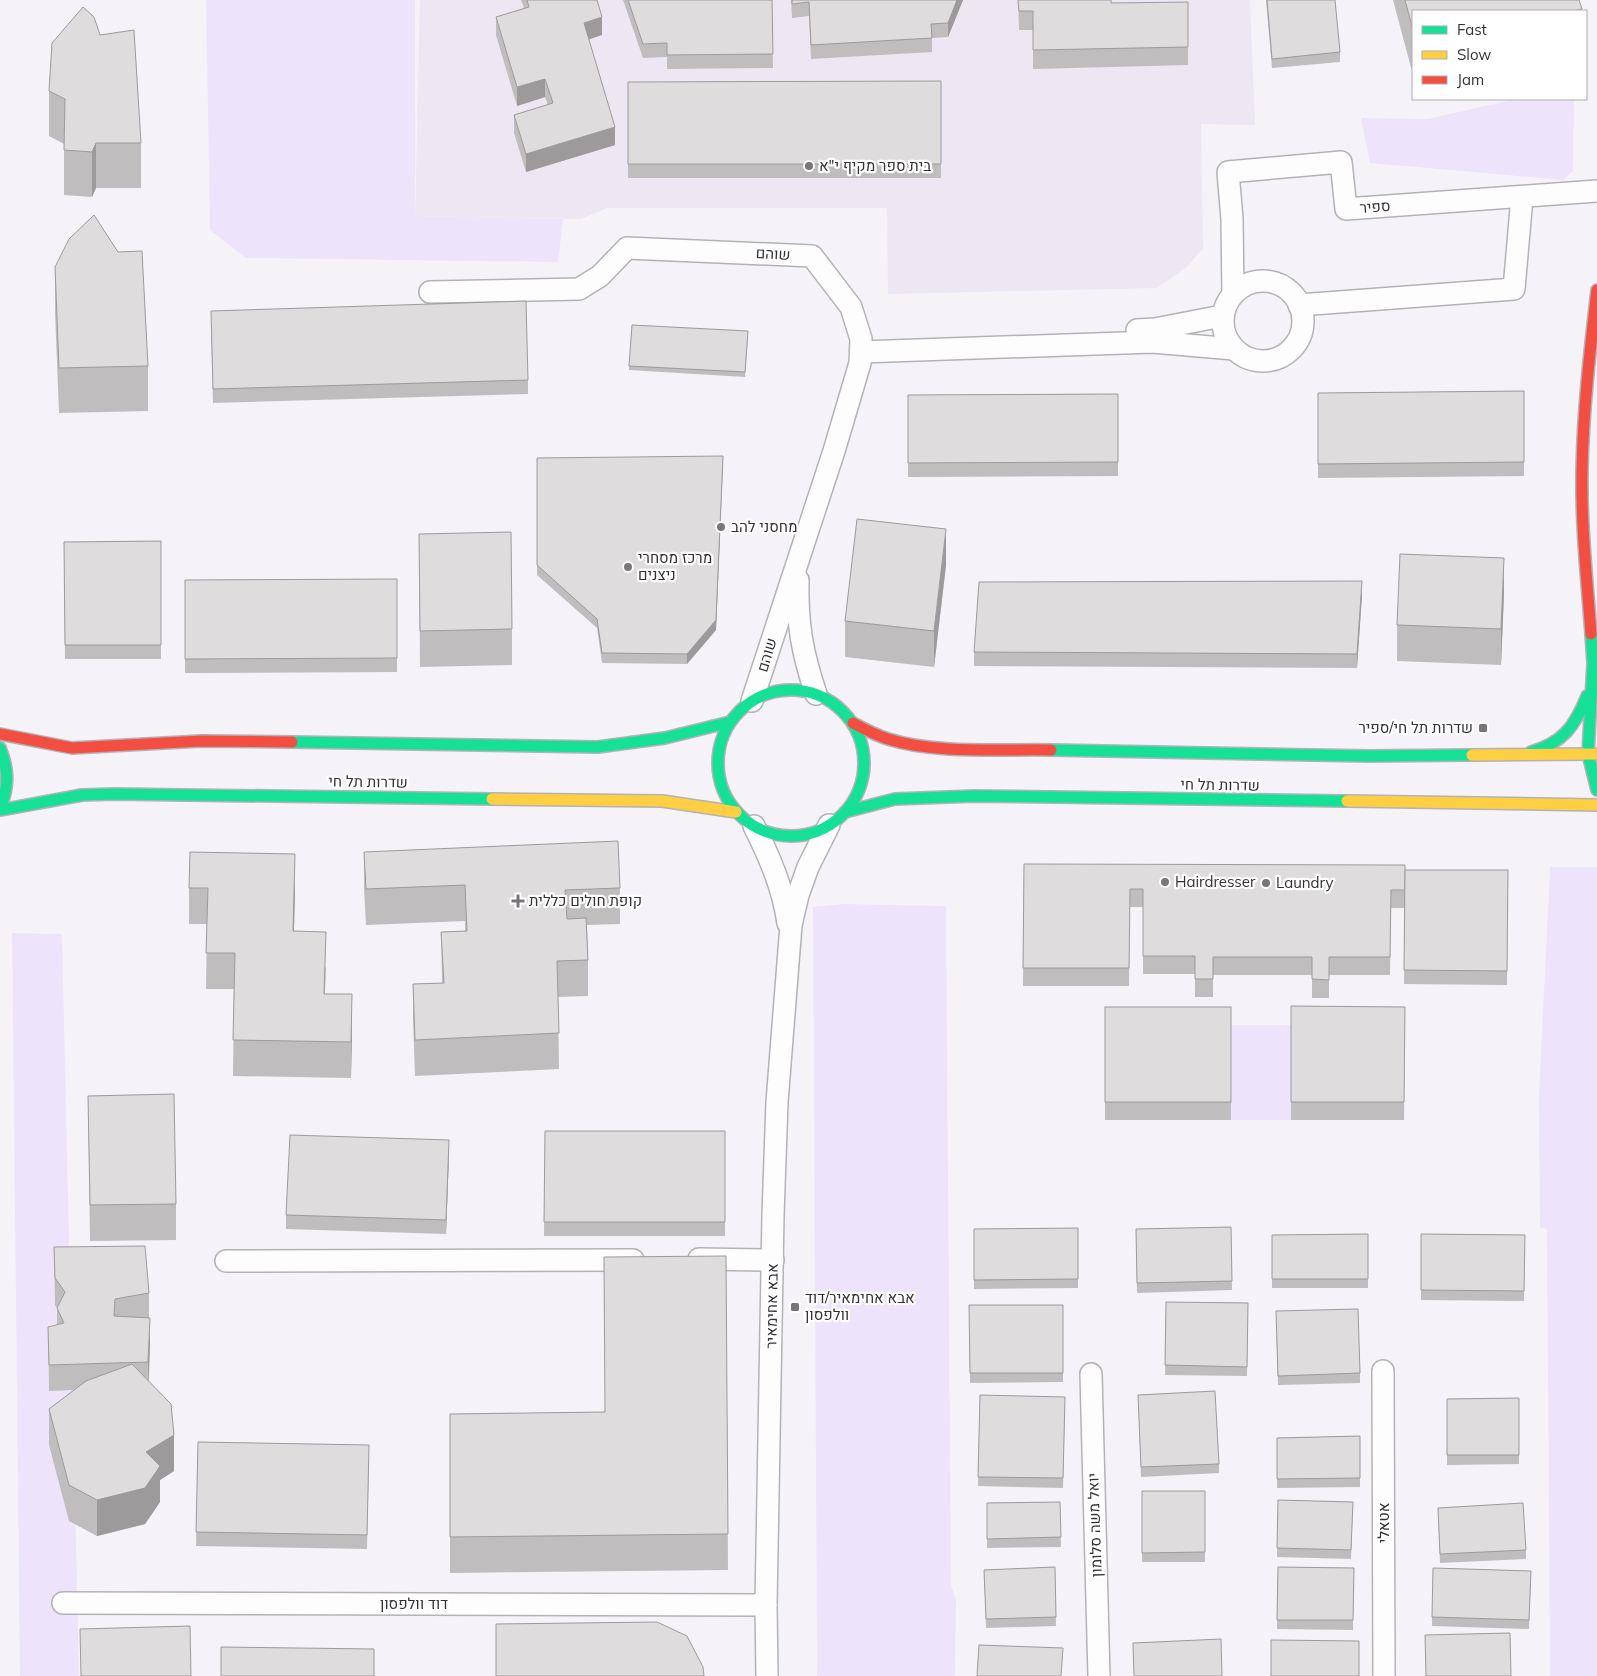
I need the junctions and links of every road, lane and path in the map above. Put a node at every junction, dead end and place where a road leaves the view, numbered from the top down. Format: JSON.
{"nodes":[{"id":1,"x":1597,"y":191,"type":"edge"},
{"id":2,"x":1522,"y":197,"type":"junction"},
{"id":3,"x":1597,"y":290,"type":"edge"},
{"id":4,"x":430,"y":292,"type":"dead end"},
{"id":5,"x":1233,"y":294,"type":"junction"},
{"id":6,"x":1300,"y":305,"type":"junction"},
{"id":7,"x":1222,"y":316,"type":"junction"},
{"id":8,"x":861,"y":346,"type":"junction"},
{"id":9,"x":1234,"y":349,"type":"junction"},
{"id":10,"x":800,"y":552,"type":"junction"},
{"id":11,"x":1593,"y":663,"type":"junction"},
{"id":12,"x":816,"y":694,"type":"junction"},
{"id":13,"x":752,"y":701,"type":"junction"},
{"id":14,"x":730,"y":722,"type":"junction"},
{"id":15,"x":852,"y":723,"type":"junction"},
{"id":16,"x":0,"y":734,"type":"edge"},
{"id":17,"x":0,"y":748,"type":"edge"},
{"id":18,"x":1593,"y":754,"type":"edge"},
{"id":19,"x":1512,"y":756,"type":"junction"},
{"id":20,"x":1597,"y":790,"type":"edge"},
{"id":21,"x":1597,"y":805,"type":"edge"},
{"id":22,"x":0,"y":809,"type":"edge"},
{"id":23,"x":736,"y":812,"type":"junction"},
{"id":24,"x":837,"y":819,"type":"junction"},
{"id":25,"x":754,"y":826,"type":"junction"},
{"id":26,"x":789,"y":936,"type":"junction"},
{"id":27,"x":773,"y":1260,"type":"junction"},
{"id":28,"x":226,"y":1261,"type":"dead end"},
{"id":29,"x":1384,"y":1371,"type":"dead end"},
{"id":30,"x":1091,"y":1374,"type":"dead end"},
{"id":31,"x":63,"y":1603,"type":"dead end"},
{"id":32,"x":766,"y":1605,"type":"junction"},
{"id":33,"x":767,"y":1676,"type":"edge"},
{"id":34,"x":1099,"y":1676,"type":"edge"},
{"id":35,"x":1384,"y":1676,"type":"edge"}],
"edges":[{"from":1,"to":2,"type":"street","name":"ספיר"},
{"from":2,"to":5,"type":"street","name":"ספיר"},
{"from":2,"to":6,"type":"street"},
{"from":3,"to":11,"type":"main road"},
{"from":4,"to":8,"type":"street","name":"שוהם"},
{"from":5,"to":6,"type":"street"},
{"from":5,"to":7,"type":"street"},
{"from":6,"to":9,"type":"street"},
{"from":7,"to":8,"type":"street"},
{"from":7,"to":9,"type":"street"},
{"from":8,"to":9,"type":"street"},
{"from":8,"to":10,"type":"street","name":"שוהם"},
{"from":10,"to":12,"type":"street","name":"שוהם"},
{"from":10,"to":13,"type":"street","name":"שוהם"},
{"from":11,"to":18,"type":"main road"},
{"from":11,"to":19,"type":"main road"},
{"from":12,"to":13,"type":"main road"},
{"from":12,"to":15,"type":"main road"},
{"from":13,"to":14,"type":"main road"},
{"from":14,"to":16,"type":"main road"},
{"from":14,"to":23,"type":"main road"},
{"from":15,"to":19,"type":"main road","name":"שדרות תל חי"},
{"from":15,"to":24,"type":"main road"},
{"from":17,"to":22,"type":"main road"},
{"from":18,"to":19,"type":"main road","name":"שדרות תל חי"},
{"from":18,"to":20,"type":"main road"},
{"from":21,"to":24,"type":"main road","name":"שדרות תל חי"},
{"from":22,"to":23,"type":"main road","name":"שדרות תל חי"},
{"from":23,"to":25,"type":"main road"},
{"from":24,"to":25,"type":"main road"},
{"from":24,"to":26,"type":"street","name":"אבא אחימאיר"},
{"from":25,"to":26,"type":"street","name":"אבא אחימאיר"},
{"from":26,"to":27,"type":"street","name":"אבא אחימאיר"},
{"from":27,"to":28,"type":"street"},
{"from":27,"to":32,"type":"street","name":"אבא אחימאיר"},
{"from":29,"to":35,"type":"street","name":"אטאלי"},
{"from":30,"to":34,"type":"street","name":"יואל משה סלומון"},
{"from":31,"to":32,"type":"street","name":"דוד וולפסון"},
{"from":32,"to":33,"type":"street","name":"אבא אחימאיר"}]}
